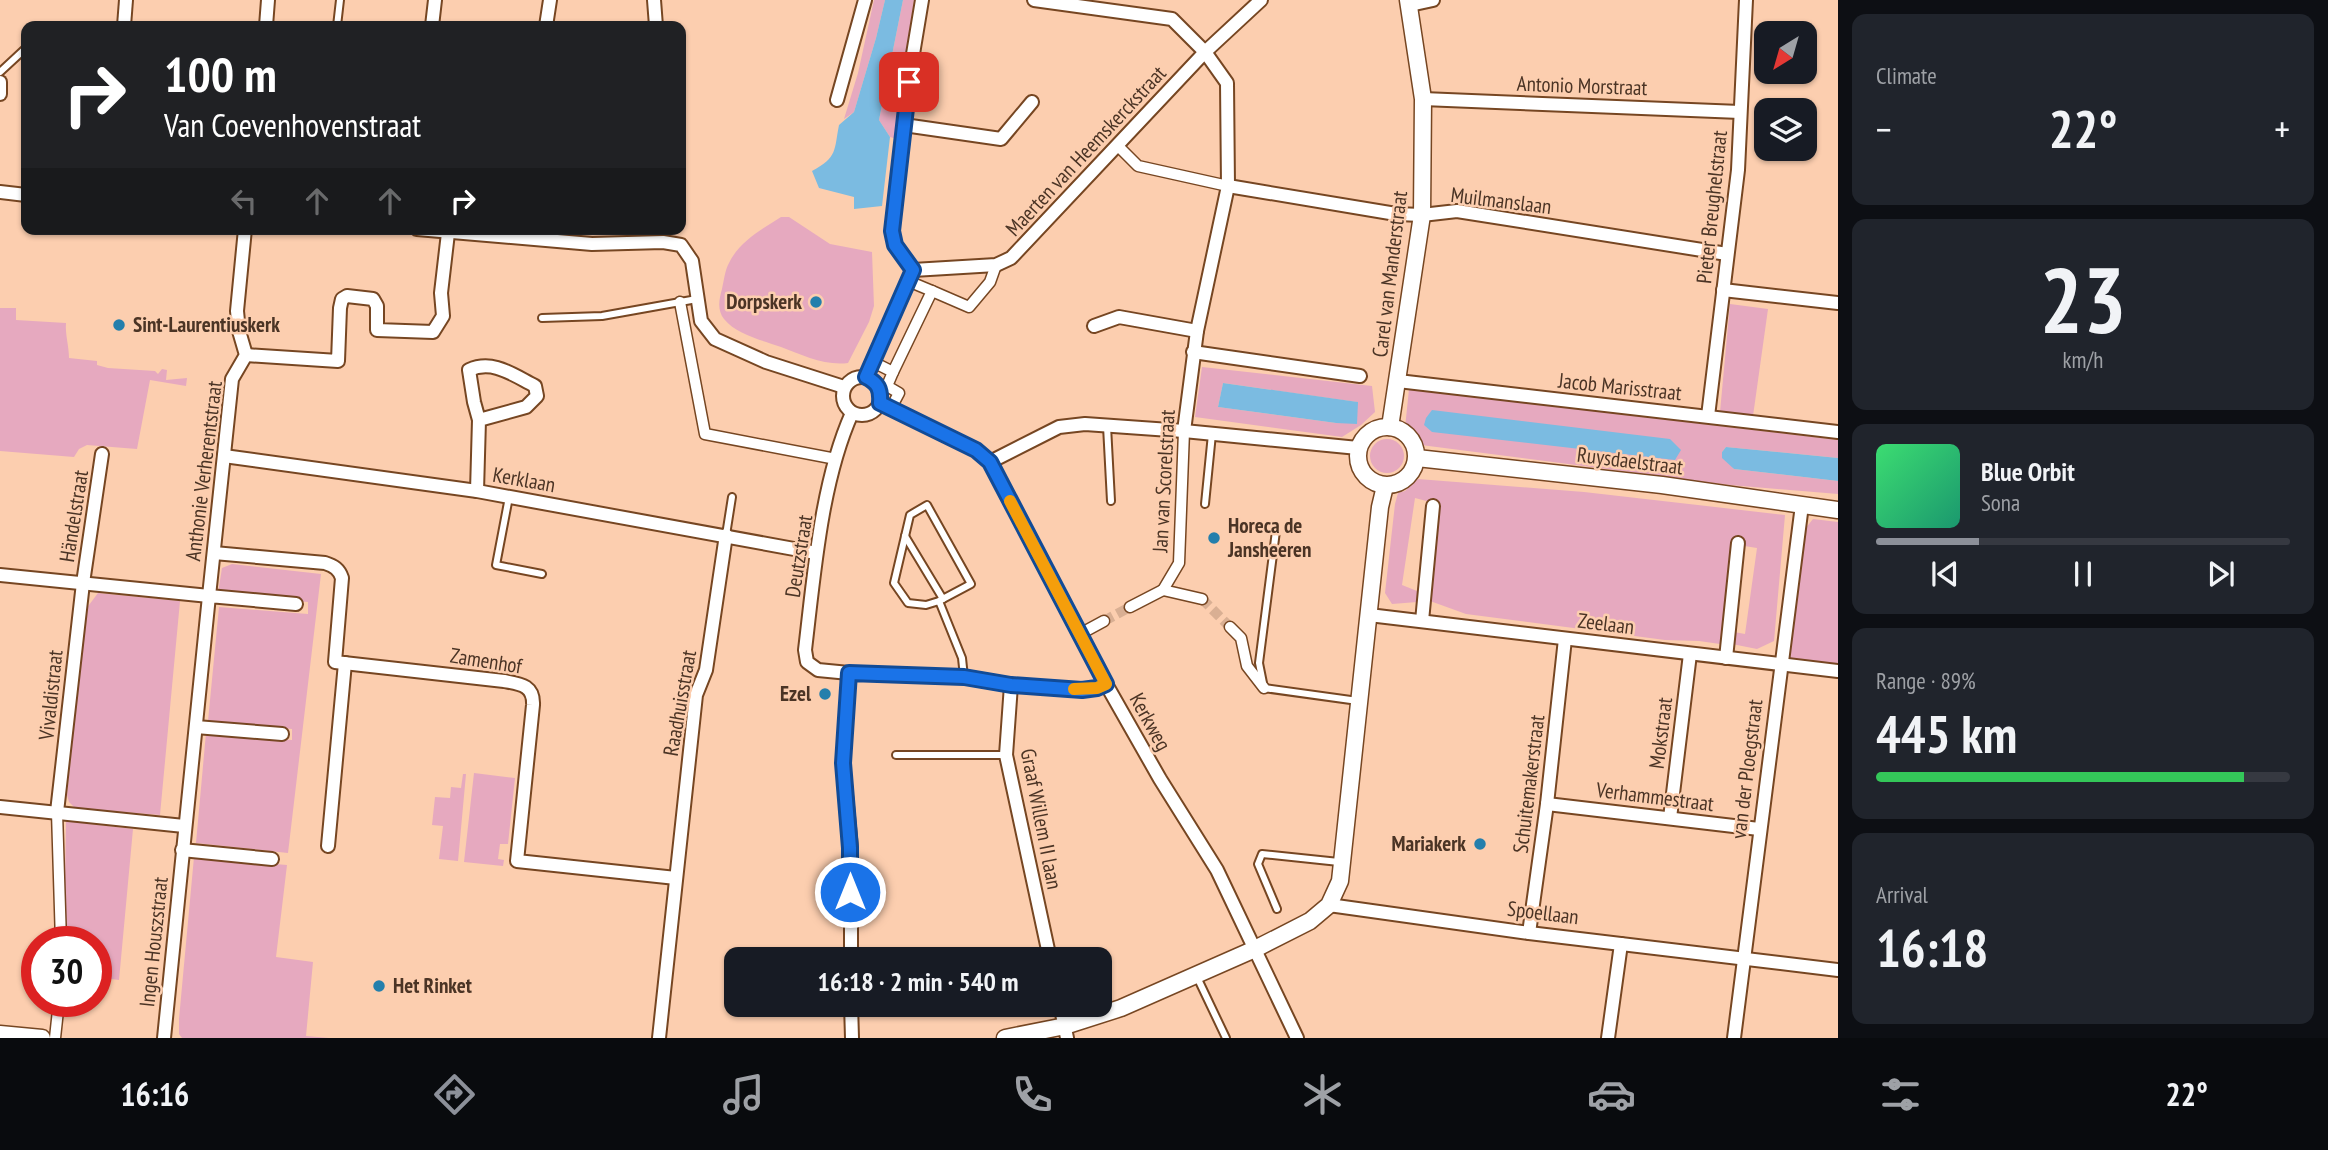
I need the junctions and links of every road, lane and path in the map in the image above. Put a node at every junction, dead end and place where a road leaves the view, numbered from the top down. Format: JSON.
{"nodes":[{"id":1,"x":127,"y":0,"type":"edge"},
{"id":2,"x":268,"y":0,"type":"edge"},
{"id":3,"x":340,"y":0,"type":"edge"},
{"id":4,"x":435,"y":0,"type":"edge"},
{"id":5,"x":550,"y":0,"type":"edge"},
{"id":6,"x":654,"y":0,"type":"edge"},
{"id":7,"x":865,"y":0,"type":"edge"},
{"id":8,"x":922,"y":0,"type":"edge"},
{"id":9,"x":1034,"y":0,"type":"edge"},
{"id":10,"x":1261,"y":0,"type":"edge"},
{"id":11,"x":1433,"y":0,"type":"edge"},
{"id":12,"x":1746,"y":0,"type":"edge"},
{"id":13,"x":1409,"y":3,"type":"edge"},
{"id":14,"x":125,"y":21,"type":"edge"},
{"id":15,"x":266,"y":21,"type":"edge"},
{"id":16,"x":338,"y":21,"type":"edge"},
{"id":17,"x":433,"y":21,"type":"edge"},
{"id":18,"x":547,"y":21,"type":"edge"},
{"id":19,"x":656,"y":21,"type":"edge"},
{"id":20,"x":1205,"y":52,"type":"junction"},
{"id":21,"x":21,"y":53,"type":"edge"},
{"id":22,"x":0,"y":72,"type":"edge"},
{"id":23,"x":0,"y":82,"type":"edge"},
{"id":24,"x":0,"y":94,"type":"edge"},
{"id":25,"x":1423,"y":99,"type":"junction"},
{"id":26,"x":837,"y":100,"type":"dead end"},
{"id":27,"x":1032,"y":102,"type":"dead end"},
{"id":28,"x":1740,"y":112,"type":"junction"},
{"id":29,"x":904,"y":125,"type":"junction"},
{"id":30,"x":1118,"y":146,"type":"junction"},
{"id":31,"x":1228,"y":186,"type":"junction"},
{"id":32,"x":0,"y":192,"type":"edge"},
{"id":33,"x":21,"y":194,"type":"edge"},
{"id":34,"x":1422,"y":215,"type":"junction"},
{"id":35,"x":244,"y":235,"type":"edge"},
{"id":36,"x":448,"y":235,"type":"edge"},
{"id":37,"x":474,"y":235,"type":"edge"},
{"id":38,"x":662,"y":235,"type":"edge"},
{"id":39,"x":1727,"y":254,"type":"junction"},
{"id":40,"x":996,"y":265,"type":"junction"},
{"id":41,"x":911,"y":276,"type":"junction"},
{"id":42,"x":1723,"y":290,"type":"junction"},
{"id":43,"x":933,"y":291,"type":"junction"},
{"id":44,"x":697,"y":299,"type":"junction"},
{"id":45,"x":680,"y":302,"type":"junction"},
{"id":46,"x":1838,"y":303,"type":"edge"},
{"id":47,"x":542,"y":318,"type":"dead end"},
{"id":48,"x":1094,"y":326,"type":"dead end"},
{"id":49,"x":1197,"y":331,"type":"junction"},
{"id":50,"x":1194,"y":352,"type":"junction"},
{"id":51,"x":246,"y":355,"type":"junction"},
{"id":52,"x":873,"y":362,"type":"junction"},
{"id":53,"x":893,"y":372,"type":"junction"},
{"id":54,"x":1360,"y":376,"type":"dead end"},
{"id":55,"x":866,"y":377,"type":"junction"},
{"id":56,"x":1398,"y":381,"type":"junction"},
{"id":57,"x":844,"y":387,"type":"junction"},
{"id":58,"x":886,"y":405,"type":"junction"},
{"id":59,"x":852,"y":413,"type":"junction"},
{"id":60,"x":1708,"y":416,"type":"junction"},
{"id":61,"x":479,"y":420,"type":"junction"},
{"id":62,"x":1107,"y":425,"type":"junction"},
{"id":63,"x":1390,"y":427,"type":"junction"},
{"id":64,"x":1184,"y":431,"type":"junction"},
{"id":65,"x":1838,"y":432,"type":"edge"},
{"id":66,"x":1212,"y":433,"type":"junction"},
{"id":67,"x":1358,"y":448,"type":"junction"},
{"id":68,"x":102,"y":454,"type":"dead end"},
{"id":69,"x":224,"y":456,"type":"junction"},
{"id":70,"x":1417,"y":458,"type":"junction"},
{"id":71,"x":835,"y":459,"type":"junction"},
{"id":72,"x":990,"y":462,"type":"junction"},
{"id":73,"x":1385,"y":486,"type":"junction"},
{"id":74,"x":477,"y":491,"type":"junction"},
{"id":75,"x":509,"y":497,"type":"junction"},
{"id":76,"x":732,"y":497,"type":"dead end"},
{"id":77,"x":1111,"y":501,"type":"dead end"},
{"id":78,"x":1205,"y":504,"type":"dead end"},
{"id":79,"x":1802,"y":505,"type":"junction"},
{"id":80,"x":1433,"y":506,"type":"dead end"},
{"id":81,"x":1838,"y":510,"type":"edge"},
{"id":82,"x":1276,"y":531,"type":"dead end"},
{"id":83,"x":726,"y":535,"type":"junction"},
{"id":84,"x":905,"y":536,"type":"junction"},
{"id":85,"x":1738,"y":543,"type":"dead end"},
{"id":86,"x":214,"y":553,"type":"junction"},
{"id":87,"x":816,"y":553,"type":"junction"},
{"id":88,"x":542,"y":574,"type":"dead end"},
{"id":89,"x":0,"y":575,"type":"edge"},
{"id":90,"x":83,"y":583,"type":"junction"},
{"id":91,"x":1163,"y":590,"type":"junction"},
{"id":92,"x":209,"y":596,"type":"junction"},
{"id":93,"x":1202,"y":599,"type":"tunnel mouth"},
{"id":94,"x":941,"y":600,"type":"junction"},
{"id":95,"x":296,"y":604,"type":"dead end"},
{"id":96,"x":1130,"y":607,"type":"tunnel mouth"},
{"id":97,"x":1369,"y":615,"type":"junction"},
{"id":98,"x":1104,"y":621,"type":"tunnel mouth"},
{"id":99,"x":1422,"y":621,"type":"junction"},
{"id":100,"x":1230,"y":627,"type":"tunnel mouth"},
{"id":101,"x":1080,"y":634,"type":"junction"},
{"id":102,"x":1565,"y":639,"type":"junction"},
{"id":103,"x":1690,"y":654,"type":"junction"},
{"id":104,"x":1726,"y":658,"type":"junction"},
{"id":105,"x":345,"y":663,"type":"junction"},
{"id":106,"x":1780,"y":664,"type":"junction"},
{"id":107,"x":1838,"y":671,"type":"edge"},
{"id":108,"x":849,"y":673,"type":"junction"},
{"id":109,"x":964,"y":677,"type":"junction"},
{"id":110,"x":1106,"y":684,"type":"junction"},
{"id":111,"x":1011,"y":685,"type":"junction"},
{"id":112,"x":1264,"y":688,"type":"junction"},
{"id":113,"x":1360,"y":701,"type":"junction"},
{"id":114,"x":197,"y":727,"type":"junction"},
{"id":115,"x":282,"y":734,"type":"dead end"},
{"id":116,"x":896,"y":755,"type":"dead end"},
{"id":117,"x":1006,"y":755,"type":"junction"},
{"id":118,"x":1547,"y":804,"type":"junction"},
{"id":119,"x":0,"y":807,"type":"edge"},
{"id":120,"x":57,"y":812,"type":"junction"},
{"id":121,"x":1670,"y":818,"type":"junction"},
{"id":122,"x":184,"y":825,"type":"junction"},
{"id":123,"x":1759,"y":829,"type":"junction"},
{"id":124,"x":328,"y":846,"type":"dead end"},
{"id":125,"x":182,"y":850,"type":"junction"},
{"id":126,"x":272,"y":859,"type":"dead end"},
{"id":127,"x":1341,"y":862,"type":"junction"},
{"id":128,"x":676,"y":878,"type":"junction"},
{"id":129,"x":1329,"y":905,"type":"junction"},
{"id":130,"x":1278,"y":909,"type":"dead end"},
{"id":131,"x":61,"y":926,"type":"edge"},
{"id":132,"x":1529,"y":933,"type":"junction"},
{"id":133,"x":1621,"y":944,"type":"junction"},
{"id":134,"x":851,"y":947,"type":"edge"},
{"id":135,"x":1047,"y":947,"type":"edge"},
{"id":136,"x":1255,"y":949,"type":"junction"},
{"id":137,"x":1744,"y":958,"type":"junction"},
{"id":138,"x":1838,"y":970,"type":"edge"},
{"id":139,"x":1197,"y":975,"type":"junction"},
{"id":140,"x":57,"y":1017,"type":"edge"},
{"id":141,"x":851,"y":1017,"type":"edge"},
{"id":142,"x":1066,"y":1032,"type":"edge"},
{"id":143,"x":0,"y":1034,"type":"edge"},
{"id":144,"x":37,"y":1038,"type":"edge"},
{"id":145,"x":55,"y":1038,"type":"edge"},
{"id":146,"x":164,"y":1038,"type":"edge"},
{"id":147,"x":659,"y":1038,"type":"edge"},
{"id":148,"x":852,"y":1038,"type":"edge"},
{"id":149,"x":1005,"y":1038,"type":"edge"},
{"id":150,"x":1226,"y":1038,"type":"edge"},
{"id":151,"x":1297,"y":1038,"type":"edge"},
{"id":152,"x":1608,"y":1038,"type":"edge"},
{"id":153,"x":1734,"y":1038,"type":"edge"}],
"edges":[{"from":1,"to":14,"type":"street"},
{"from":2,"to":15,"type":"street"},
{"from":3,"to":16,"type":"lane"},
{"from":4,"to":17,"type":"street"},
{"from":5,"to":18,"type":"street"},
{"from":6,"to":19,"type":"street"},
{"from":7,"to":26,"type":"street"},
{"from":8,"to":29,"type":"street"},
{"from":9,"to":20,"type":"street","name":"Jan van Scorelstraat"},
{"from":10,"to":20,"type":"street","name":"Maerten van Heemskerckstraat"},
{"from":11,"to":13,"type":"street"},
{"from":12,"to":28,"type":"street","name":"Pieter Breughelstraat"},
{"from":13,"to":25,"type":"street","name":"Carel van Manderstraat"},
{"from":20,"to":30,"type":"street","name":"Maerten van Heemskerckstraat"},
{"from":20,"to":31,"type":"street","name":"Jan van Scorelstraat"},
{"from":21,"to":22,"type":"lane"},
{"from":23,"to":24,"type":"street"},
{"from":25,"to":28,"type":"street","name":"Antonio Morstraat"},
{"from":25,"to":34,"type":"street","name":"Carel van Manderstraat"},
{"from":27,"to":29,"type":"street"},
{"from":28,"to":39,"type":"street","name":"Pieter Breughelstraat"},
{"from":29,"to":41,"type":"street"},
{"from":30,"to":31,"type":"street"},
{"from":30,"to":40,"type":"street","name":"Maerten van Heemskerckstraat"},
{"from":31,"to":34,"type":"street","name":"Muilmanslaan"},
{"from":31,"to":49,"type":"street","name":"Jan van Scorelstraat"},
{"from":32,"to":33,"type":"street"},
{"from":34,"to":39,"type":"street","name":"Muilmanslaan"},
{"from":34,"to":56,"type":"street","name":"Carel van Manderstraat"},
{"from":35,"to":51,"type":"street"},
{"from":36,"to":51,"type":"street"},
{"from":37,"to":38,"type":"street"},
{"from":38,"to":44,"type":"street"},
{"from":39,"to":42,"type":"street","name":"Pieter Breughelstraat"},
{"from":40,"to":41,"type":"street"},
{"from":40,"to":43,"type":"street"},
{"from":41,"to":43,"type":"street"},
{"from":41,"to":52,"type":"street"},
{"from":42,"to":46,"type":"street"},
{"from":42,"to":60,"type":"street","name":"Pieter Breughelstraat"},
{"from":43,"to":53,"type":"street"},
{"from":44,"to":45,"type":"lane"},
{"from":44,"to":57,"type":"street"},
{"from":45,"to":47,"type":"lane"},
{"from":45,"to":71,"type":"street"},
{"from":48,"to":49,"type":"street"},
{"from":49,"to":50,"type":"street","name":"Jan van Scorelstraat"},
{"from":50,"to":54,"type":"street"},
{"from":50,"to":64,"type":"street","name":"Jan van Scorelstraat"},
{"from":51,"to":69,"type":"street","name":"Anthonie Verherentstraat"},
{"from":52,"to":53,"type":"street"},
{"from":52,"to":55,"type":"street"},
{"from":53,"to":58,"type":"street"},
{"from":55,"to":57,"type":"street"},
{"from":55,"to":58,"type":"street"},
{"from":56,"to":60,"type":"street","name":"Jacob Marisstraat"},
{"from":56,"to":63,"type":"street","name":"Carel van Manderstraat"},
{"from":57,"to":59,"type":"street"},
{"from":58,"to":59,"type":"street"},
{"from":58,"to":72,"type":"street","name":"Kerkweg"},
{"from":59,"to":71,"type":"street","name":"Deutzstraat"},
{"from":60,"to":65,"type":"street","name":"Jacob Marisstraat"},
{"from":61,"to":61,"type":"street"},
{"from":61,"to":74,"type":"street"},
{"from":62,"to":64,"type":"street"},
{"from":62,"to":72,"type":"street"},
{"from":62,"to":77,"type":"lane"},
{"from":63,"to":67,"type":"street"},
{"from":63,"to":70,"type":"street"},
{"from":64,"to":66,"type":"street"},
{"from":64,"to":91,"type":"street","name":"Jan van Scorelstraat"},
{"from":66,"to":67,"type":"street"},
{"from":66,"to":78,"type":"lane"},
{"from":67,"to":73,"type":"street"},
{"from":68,"to":90,"type":"street","name":"Händelstraat"},
{"from":69,"to":74,"type":"street","name":"Kerklaan"},
{"from":69,"to":86,"type":"street","name":"Anthonie Verherentstraat"},
{"from":70,"to":73,"type":"street"},
{"from":70,"to":79,"type":"street","name":"Ruysdaelstraat"},
{"from":71,"to":87,"type":"street","name":"Deutzstraat"},
{"from":72,"to":101,"type":"street","name":"Kerkweg"},
{"from":73,"to":97,"type":"street"},
{"from":74,"to":75,"type":"street","name":"Kerklaan"},
{"from":75,"to":83,"type":"street","name":"Kerklaan"},
{"from":75,"to":88,"type":"lane"},
{"from":76,"to":83,"type":"lane"},
{"from":79,"to":81,"type":"street","name":"Ruysdaelstraat"},
{"from":79,"to":106,"type":"street","name":"van der Ploegstraat"},
{"from":80,"to":99,"type":"street"},
{"from":82,"to":112,"type":"lane"},
{"from":83,"to":87,"type":"street","name":"Kerklaan"},
{"from":83,"to":128,"type":"street","name":"Raadhuisstraat"},
{"from":84,"to":94,"type":"lane"},
{"from":84,"to":94,"type":"lane"},
{"from":84,"to":94,"type":"lane"},
{"from":85,"to":104,"type":"street"},
{"from":86,"to":92,"type":"street","name":"Anthonie Verherentstraat"},
{"from":86,"to":105,"type":"street"},
{"from":87,"to":108,"type":"street","name":"Deutzstraat"},
{"from":89,"to":90,"type":"street","name":"Händelstraat"},
{"from":90,"to":92,"type":"street","name":"Händelstraat"},
{"from":90,"to":120,"type":"street","name":"Vivaldistraat"},
{"from":91,"to":93,"type":"street"},
{"from":91,"to":96,"type":"street"},
{"from":92,"to":95,"type":"street"},
{"from":92,"to":114,"type":"street","name":"Ingen Houszstraat"},
{"from":94,"to":109,"type":"lane"},
{"from":97,"to":99,"type":"street","name":"Zeelaan"},
{"from":97,"to":113,"type":"street"},
{"from":98,"to":101,"type":"street"},
{"from":99,"to":102,"type":"street","name":"Zeelaan"},
{"from":100,"to":112,"type":"street"},
{"from":101,"to":110,"type":"street","name":"Kerkweg"},
{"from":102,"to":103,"type":"street","name":"Zeelaan"},
{"from":102,"to":118,"type":"street","name":"Schuitemakerstraat"},
{"from":103,"to":104,"type":"street","name":"Zeelaan"},
{"from":103,"to":121,"type":"street","name":"Mokstraat"},
{"from":104,"to":106,"type":"street","name":"Zeelaan"},
{"from":105,"to":124,"type":"street"},
{"from":105,"to":128,"type":"street","name":"Zamenhof"},
{"from":106,"to":107,"type":"street","name":"Zeelaan"},
{"from":106,"to":123,"type":"street","name":"van der Ploegstraat"},
{"from":108,"to":109,"type":"street"},
{"from":108,"to":134,"type":"street"},
{"from":109,"to":111,"type":"street"},
{"from":110,"to":111,"type":"street"},
{"from":110,"to":136,"type":"street","name":"Kerkweg"},
{"from":111,"to":117,"type":"street","name":"Graaf Willem II laan"},
{"from":112,"to":113,"type":"lane"},
{"from":113,"to":127,"type":"street"},
{"from":114,"to":115,"type":"street"},
{"from":114,"to":122,"type":"street","name":"Ingen Houszstraat"},
{"from":116,"to":117,"type":"lane"},
{"from":117,"to":135,"type":"street","name":"Graaf Willem II laan"},
{"from":118,"to":121,"type":"street","name":"Verhammestraat"},
{"from":118,"to":132,"type":"street","name":"Schuitemakerstraat"},
{"from":119,"to":120,"type":"street"},
{"from":120,"to":122,"type":"street"},
{"from":120,"to":131,"type":"street","name":"Vivaldistraat"},
{"from":121,"to":123,"type":"street","name":"Verhammestraat"},
{"from":122,"to":125,"type":"street","name":"Ingen Houszstraat"},
{"from":123,"to":137,"type":"street","name":"van der Ploegstraat"},
{"from":125,"to":126,"type":"street","name":"Ingen Houszstraat"},
{"from":125,"to":146,"type":"street","name":"Ingen Houszstraat"},
{"from":127,"to":129,"type":"street"},
{"from":127,"to":130,"type":"lane"},
{"from":128,"to":147,"type":"street","name":"Raadhuisstraat"},
{"from":129,"to":132,"type":"street","name":"Spoellaan"},
{"from":129,"to":136,"type":"street"},
{"from":132,"to":133,"type":"street","name":"Spoellaan"},
{"from":133,"to":137,"type":"street","name":"Spoellaan"},
{"from":133,"to":152,"type":"street"},
{"from":136,"to":139,"type":"street"},
{"from":136,"to":151,"type":"street","name":"Kerkweg"},
{"from":137,"to":138,"type":"street","name":"Spoellaan"},
{"from":137,"to":153,"type":"street","name":"van der Ploegstraat"},
{"from":139,"to":142,"type":"street"},
{"from":139,"to":150,"type":"lane"},
{"from":140,"to":145,"type":"street"},
{"from":141,"to":148,"type":"street"},
{"from":142,"to":149,"type":"street"},
{"from":143,"to":144,"type":"street"}]}
